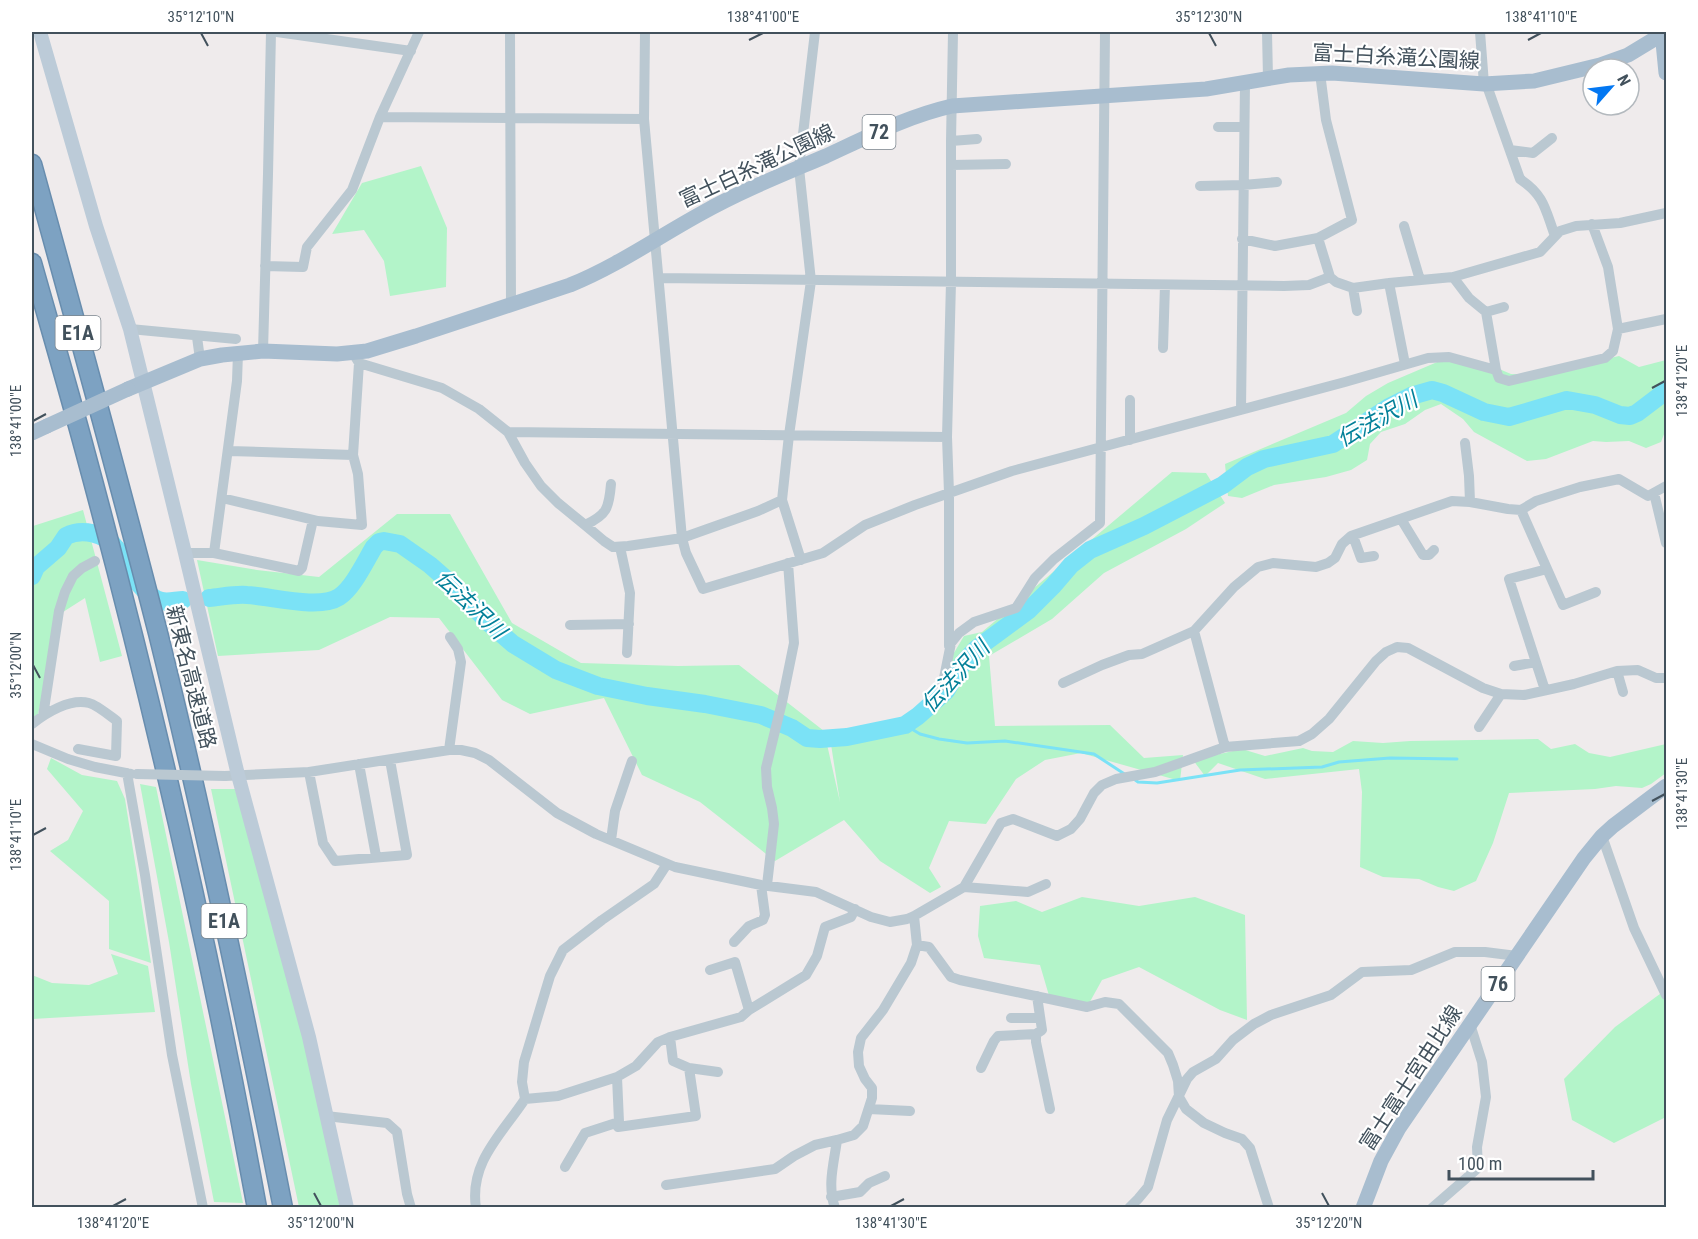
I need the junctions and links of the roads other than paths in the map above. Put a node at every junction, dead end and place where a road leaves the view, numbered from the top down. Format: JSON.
{"nodes":[{"id":1,"x":38,"y":32,"type":"edge"},
{"id":2,"x":270,"y":32,"type":"edge"},
{"id":3,"x":277,"y":32,"type":"edge"},
{"id":4,"x":418,"y":32,"type":"edge"},
{"id":5,"x":510,"y":32,"type":"edge"},
{"id":6,"x":645,"y":32,"type":"edge"},
{"id":7,"x":815,"y":32,"type":"edge"},
{"id":8,"x":953,"y":32,"type":"edge"},
{"id":9,"x":1105,"y":32,"type":"edge"},
{"id":10,"x":1268,"y":32,"type":"edge"},
{"id":11,"x":1480,"y":32,"type":"edge"},
{"id":12,"x":1663,"y":33,"type":"edge"},
{"id":13,"x":32,"y":34,"type":"edge"},
{"id":14,"x":411,"y":51,"type":"junction"},
{"id":15,"x":1320,"y":73,"type":"junction"},
{"id":16,"x":1666,"y":73,"type":"edge"},
{"id":17,"x":1268,"y":78,"type":"junction"},
{"id":18,"x":1245,"y":83,"type":"junction"},
{"id":19,"x":1485,"y":83,"type":"junction"},
{"id":20,"x":1104,"y":96,"type":"junction"},
{"id":21,"x":952,"y":106,"type":"junction"},
{"id":22,"x":380,"y":117,"type":"junction"},
{"id":23,"x":509,"y":118,"type":"junction"},
{"id":24,"x":644,"y":119,"type":"junction"},
{"id":25,"x":1244,"y":127,"type":"junction"},
{"id":26,"x":1218,"y":128,"type":"dead end"},
{"id":27,"x":1552,"y":138,"type":"dead end"},
{"id":28,"x":977,"y":139,"type":"dead end"},
{"id":29,"x":951,"y":141,"type":"junction"},
{"id":30,"x":1510,"y":150,"type":"junction"},
{"id":31,"x":32,"y":164,"type":"edge"},
{"id":32,"x":1006,"y":164,"type":"dead end"},
{"id":33,"x":951,"y":165,"type":"junction"},
{"id":34,"x":799,"y":168,"type":"junction"},
{"id":35,"x":1277,"y":182,"type":"dead end"},
{"id":36,"x":1243,"y":185,"type":"junction"},
{"id":37,"x":1200,"y":186,"type":"dead end"},
{"id":38,"x":1666,"y":213,"type":"edge"},
{"id":39,"x":1592,"y":224,"type":"junction"},
{"id":40,"x":1404,"y":226,"type":"dead end"},
{"id":41,"x":1555,"y":236,"type":"junction"},
{"id":42,"x":1318,"y":238,"type":"junction"},
{"id":43,"x":1242,"y":239,"type":"junction"},
{"id":44,"x":655,"y":240,"type":"junction"},
{"id":45,"x":32,"y":263,"type":"edge"},
{"id":46,"x":265,"y":266,"type":"junction"},
{"id":47,"x":1330,"y":277,"type":"junction"},
{"id":48,"x":1453,"y":278,"type":"junction"},
{"id":49,"x":659,"y":279,"type":"junction"},
{"id":50,"x":1420,"y":280,"type":"junction"},
{"id":51,"x":811,"y":281,"type":"junction"},
{"id":52,"x":951,"y":282,"type":"junction"},
{"id":53,"x":1389,"y":283,"type":"junction"},
{"id":54,"x":1102,"y":284,"type":"junction"},
{"id":55,"x":1165,"y":285,"type":"junction"},
{"id":56,"x":1242,"y":285,"type":"junction"},
{"id":57,"x":1353,"y":288,"type":"junction"},
{"id":58,"x":511,"y":305,"type":"junction"},
{"id":59,"x":1504,"y":307,"type":"dead end"},
{"id":60,"x":1357,"y":311,"type":"dead end"},
{"id":61,"x":1486,"y":312,"type":"junction"},
{"id":62,"x":1666,"y":320,"type":"edge"},
{"id":63,"x":130,"y":329,"type":"junction"},
{"id":64,"x":1618,"y":329,"type":"junction"},
{"id":65,"x":197,"y":337,"type":"junction"},
{"id":66,"x":237,"y":346,"type":"junction"},
{"id":67,"x":1163,"y":348,"type":"dead end"},
{"id":68,"x":263,"y":351,"type":"junction"},
{"id":69,"x":356,"y":358,"type":"junction"},
{"id":70,"x":200,"y":359,"type":"junction"},
{"id":71,"x":1405,"y":364,"type":"junction"},
{"id":72,"x":1496,"y":370,"type":"junction"},
{"id":73,"x":135,"y":386,"type":"junction"},
{"id":74,"x":1130,"y":400,"type":"dead end"},
{"id":75,"x":1241,"y":410,"type":"junction"},
{"id":76,"x":508,"y":432,"type":"junction"},
{"id":77,"x":32,"y":433,"type":"edge"},
{"id":78,"x":673,"y":433,"type":"junction"},
{"id":79,"x":789,"y":435,"type":"junction"},
{"id":80,"x":947,"y":437,"type":"junction"},
{"id":81,"x":1130,"y":440,"type":"junction"},
{"id":82,"x":1465,"y":443,"type":"dead end"},
{"id":83,"x":1100,"y":448,"type":"junction"},
{"id":84,"x":229,"y":451,"type":"junction"},
{"id":85,"x":353,"y":456,"type":"junction"},
{"id":86,"x":611,"y":484,"type":"dead end"},
{"id":87,"x":1666,"y":486,"type":"edge"},
{"id":88,"x":949,"y":493,"type":"junction"},
{"id":89,"x":1654,"y":493,"type":"junction"},
{"id":90,"x":222,"y":498,"type":"junction"},
{"id":91,"x":782,"y":500,"type":"junction"},
{"id":92,"x":1470,"y":502,"type":"junction"},
{"id":93,"x":1521,"y":510,"type":"junction"},
{"id":94,"x":1401,"y":519,"type":"junction"},
{"id":95,"x":313,"y":520,"type":"junction"},
{"id":96,"x":585,"y":525,"type":"junction"},
{"id":97,"x":1353,"y":536,"type":"junction"},
{"id":98,"x":682,"y":538,"type":"junction"},
{"id":99,"x":1666,"y":543,"type":"edge"},
{"id":100,"x":620,"y":547,"type":"junction"},
{"id":101,"x":1434,"y":550,"type":"dead end"},
{"id":102,"x":214,"y":552,"type":"junction"},
{"id":103,"x":185,"y":553,"type":"junction"},
{"id":104,"x":1374,"y":556,"type":"dead end"},
{"id":105,"x":801,"y":560,"type":"junction"},
{"id":106,"x":95,"y":561,"type":"dead end"},
{"id":107,"x":788,"y":563,"type":"junction"},
{"id":108,"x":1547,"y":569,"type":"junction"},
{"id":109,"x":1596,"y":592,"type":"dead end"},
{"id":110,"x":629,"y":624,"type":"junction"},
{"id":111,"x":570,"y":625,"type":"dead end"},
{"id":112,"x":1194,"y":631,"type":"junction"},
{"id":113,"x":450,"y":637,"type":"dead end"},
{"id":114,"x":949,"y":652,"type":"junction"},
{"id":115,"x":627,"y":653,"type":"dead end"},
{"id":116,"x":1536,"y":662,"type":"junction"},
{"id":117,"x":1514,"y":666,"type":"dead end"},
{"id":118,"x":1617,"y":671,"type":"junction"},
{"id":119,"x":1666,"y":678,"type":"edge"},
{"id":120,"x":1063,"y":683,"type":"dead end"},
{"id":121,"x":940,"y":687,"type":"dead end"},
{"id":122,"x":1545,"y":690,"type":"junction"},
{"id":123,"x":1623,"y":692,"type":"dead end"},
{"id":124,"x":1502,"y":694,"type":"junction"},
{"id":125,"x":43,"y":716,"type":"junction"},
{"id":126,"x":32,"y":724,"type":"edge"},
{"id":127,"x":1479,"y":727,"type":"dead end"},
{"id":128,"x":32,"y":744,"type":"edge"},
{"id":129,"x":1225,"y":747,"type":"junction"},
{"id":130,"x":78,"y":749,"type":"dead end"},
{"id":131,"x":449,"y":750,"type":"junction"},
{"id":132,"x":390,"y":760,"type":"junction"},
{"id":133,"x":632,"y":761,"type":"dead end"},
{"id":134,"x":359,"y":764,"type":"junction"},
{"id":135,"x":309,"y":772,"type":"junction"},
{"id":136,"x":132,"y":774,"type":"junction"},
{"id":137,"x":232,"y":776,"type":"junction"},
{"id":138,"x":1666,"y":786,"type":"edge"},
{"id":139,"x":1602,"y":836,"type":"junction"},
{"id":140,"x":611,"y":840,"type":"junction"},
{"id":141,"x":376,"y":856,"type":"junction"},
{"id":142,"x":667,"y":864,"type":"junction"},
{"id":143,"x":1046,"y":884,"type":"dead end"},
{"id":144,"x":764,"y":885,"type":"junction"},
{"id":145,"x":964,"y":887,"type":"junction"},
{"id":146,"x":855,"y":909,"type":"junction"},
{"id":147,"x":914,"y":916,"type":"junction"},
{"id":148,"x":734,"y":942,"type":"dead end"},
{"id":149,"x":917,"y":945,"type":"junction"},
{"id":150,"x":1517,"y":956,"type":"junction"},
{"id":151,"x":710,"y":970,"type":"dead end"},
{"id":152,"x":1666,"y":995,"type":"edge"},
{"id":153,"x":1037,"y":996,"type":"junction"},
{"id":154,"x":749,"y":1010,"type":"junction"},
{"id":155,"x":1011,"y":1018,"type":"dead end"},
{"id":156,"x":1040,"y":1018,"type":"junction"},
{"id":157,"x":1470,"y":1024,"type":"junction"},
{"id":158,"x":1036,"y":1034,"type":"junction"},
{"id":159,"x":670,"y":1037,"type":"junction"},
{"id":160,"x":689,"y":1068,"type":"junction"},
{"id":161,"x":981,"y":1068,"type":"dead end"},
{"id":162,"x":718,"y":1072,"type":"dead end"},
{"id":163,"x":617,"y":1077,"type":"junction"},
{"id":164,"x":1179,"y":1097,"type":"junction"},
{"id":165,"x":525,"y":1099,"type":"junction"},
{"id":166,"x":869,"y":1109,"type":"junction"},
{"id":167,"x":1050,"y":1109,"type":"dead end"},
{"id":168,"x":910,"y":1111,"type":"dead end"},
{"id":169,"x":326,"y":1116,"type":"junction"},
{"id":170,"x":619,"y":1122,"type":"junction"},
{"id":171,"x":837,"y":1140,"type":"junction"},
{"id":172,"x":565,"y":1167,"type":"dead end"},
{"id":173,"x":885,"y":1176,"type":"dead end"},
{"id":174,"x":666,"y":1185,"type":"dead end"},
{"id":175,"x":833,"y":1202,"type":"edge"},
{"id":176,"x":203,"y":1208,"type":"edge"},
{"id":177,"x":256,"y":1208,"type":"edge"},
{"id":178,"x":283,"y":1208,"type":"edge"},
{"id":179,"x":347,"y":1208,"type":"edge"},
{"id":180,"x":411,"y":1208,"type":"edge"},
{"id":181,"x":476,"y":1208,"type":"edge"},
{"id":182,"x":1129,"y":1208,"type":"edge"},
{"id":183,"x":1269,"y":1208,"type":"edge"},
{"id":184,"x":1363,"y":1208,"type":"edge"},
{"id":185,"x":1432,"y":1208,"type":"edge"}],
"edges":[{"from":1,"to":13,"type":"street"},
{"from":1,"to":63,"type":"street"},
{"from":2,"to":46,"type":"street"},
{"from":3,"to":14,"type":"street"},
{"from":4,"to":14,"type":"street"},
{"from":5,"to":23,"type":"street"},
{"from":6,"to":24,"type":"street"},
{"from":7,"to":34,"type":"street"},
{"from":8,"to":21,"type":"street"},
{"from":9,"to":20,"type":"street"},
{"from":10,"to":17,"type":"street"},
{"from":11,"to":19,"type":"street"},
{"from":12,"to":16,"type":"main road"},
{"from":12,"to":19,"type":"main road","name":"富士白糸滝公園線","number":"72"},
{"from":14,"to":22,"type":"street"},
{"from":15,"to":17,"type":"main road","name":"富士白糸滝公園線","number":"72"},
{"from":15,"to":19,"type":"main road","name":"富士白糸滝公園線","number":"72"},
{"from":15,"to":42,"type":"street"},
{"from":17,"to":18,"type":"main road","name":"富士白糸滝公園線","number":"72"},
{"from":18,"to":20,"type":"main road","name":"富士白糸滝公園線","number":"72"},
{"from":18,"to":25,"type":"street"},
{"from":19,"to":30,"type":"street"},
{"from":20,"to":21,"type":"main road","name":"富士白糸滝公園線","number":"72"},
{"from":20,"to":54,"type":"street"},
{"from":21,"to":29,"type":"street"},
{"from":21,"to":34,"type":"main road","name":"富士白糸滝公園線","number":"72"},
{"from":22,"to":23,"type":"street"},
{"from":22,"to":46,"type":"street"},
{"from":23,"to":24,"type":"street"},
{"from":23,"to":58,"type":"street"},
{"from":24,"to":44,"type":"street"},
{"from":25,"to":26,"type":"street"},
{"from":25,"to":36,"type":"street"},
{"from":27,"to":30,"type":"street"},
{"from":28,"to":29,"type":"street"},
{"from":29,"to":33,"type":"street"},
{"from":30,"to":41,"type":"street"},
{"from":31,"to":178,"type":"highway","name":"新東名高速道路","number":"E1A"},
{"from":32,"to":33,"type":"street"},
{"from":33,"to":52,"type":"street"},
{"from":34,"to":44,"type":"main road","name":"富士白糸滝公園線","number":"72"},
{"from":34,"to":51,"type":"street"},
{"from":35,"to":36,"type":"street"},
{"from":36,"to":37,"type":"street"},
{"from":36,"to":43,"type":"street"},
{"from":38,"to":39,"type":"street"},
{"from":39,"to":41,"type":"street"},
{"from":39,"to":64,"type":"street"},
{"from":40,"to":50,"type":"street"},
{"from":41,"to":48,"type":"street"},
{"from":42,"to":43,"type":"street"},
{"from":42,"to":47,"type":"street"},
{"from":43,"to":56,"type":"street"},
{"from":44,"to":49,"type":"street"},
{"from":44,"to":58,"type":"main road","name":"富士白糸滝公園線","number":"72"},
{"from":45,"to":177,"type":"highway","number":"E1A"},
{"from":46,"to":68,"type":"street"},
{"from":47,"to":56,"type":"street"},
{"from":47,"to":57,"type":"street"},
{"from":48,"to":50,"type":"street"},
{"from":48,"to":61,"type":"street"},
{"from":49,"to":51,"type":"street"},
{"from":49,"to":78,"type":"street"},
{"from":50,"to":53,"type":"street"},
{"from":51,"to":52,"type":"street"},
{"from":51,"to":79,"type":"street"},
{"from":52,"to":54,"type":"street"},
{"from":52,"to":80,"type":"street"},
{"from":53,"to":57,"type":"street"},
{"from":53,"to":71,"type":"street"},
{"from":54,"to":55,"type":"street"},
{"from":54,"to":83,"type":"street"},
{"from":55,"to":56,"type":"street"},
{"from":55,"to":67,"type":"street"},
{"from":56,"to":75,"type":"street"},
{"from":57,"to":60,"type":"street"},
{"from":58,"to":69,"type":"main road","name":"富士白糸滝公園線","number":"72"},
{"from":59,"to":61,"type":"street"},
{"from":61,"to":72,"type":"street"},
{"from":62,"to":64,"type":"street"},
{"from":63,"to":65,"type":"street"},
{"from":63,"to":73,"type":"street"},
{"from":64,"to":72,"type":"street"},
{"from":65,"to":66,"type":"street"},
{"from":65,"to":70,"type":"street"},
{"from":66,"to":68,"type":"main road","name":"富士白糸滝公園線","number":"72"},
{"from":66,"to":70,"type":"main road","name":"富士白糸滝公園線","number":"72"},
{"from":66,"to":84,"type":"street"},
{"from":68,"to":69,"type":"main road","name":"富士白糸滝公園線","number":"72"},
{"from":69,"to":76,"type":"street"},
{"from":69,"to":85,"type":"street"},
{"from":70,"to":73,"type":"main road","name":"富士白糸滝公園線","number":"72"},
{"from":71,"to":72,"type":"street"},
{"from":71,"to":75,"type":"street"},
{"from":73,"to":77,"type":"main road","name":"富士白糸滝公園線","number":"72","bridge":true},
{"from":73,"to":103,"type":"street"},
{"from":74,"to":81,"type":"street"},
{"from":75,"to":81,"type":"street"},
{"from":76,"to":78,"type":"street"},
{"from":76,"to":96,"type":"street"},
{"from":78,"to":79,"type":"street"},
{"from":78,"to":98,"type":"street"},
{"from":79,"to":80,"type":"street"},
{"from":79,"to":91,"type":"street"},
{"from":80,"to":88,"type":"street"},
{"from":81,"to":83,"type":"street"},
{"from":82,"to":92,"type":"street"},
{"from":83,"to":88,"type":"street"},
{"from":83,"to":114,"type":"street"},
{"from":84,"to":85,"type":"street"},
{"from":84,"to":90,"type":"street"},
{"from":85,"to":95,"type":"street"},
{"from":86,"to":96,"type":"street"},
{"from":87,"to":89,"type":"street"},
{"from":88,"to":105,"type":"street"},
{"from":88,"to":114,"type":"street"},
{"from":89,"to":93,"type":"street"},
{"from":89,"to":99,"type":"street"},
{"from":90,"to":95,"type":"street"},
{"from":90,"to":102,"type":"street"},
{"from":91,"to":98,"type":"street"},
{"from":91,"to":105,"type":"street"},
{"from":92,"to":93,"type":"street"},
{"from":92,"to":94,"type":"street"},
{"from":93,"to":108,"type":"street"},
{"from":94,"to":97,"type":"street"},
{"from":94,"to":101,"type":"street"},
{"from":95,"to":102,"type":"street"},
{"from":96,"to":100,"type":"street"},
{"from":97,"to":104,"type":"street"},
{"from":97,"to":112,"type":"street"},
{"from":98,"to":100,"type":"street"},
{"from":98,"to":107,"type":"street"},
{"from":100,"to":110,"type":"street"},
{"from":102,"to":103,"type":"street"},
{"from":103,"to":137,"type":"street"},
{"from":105,"to":107,"type":"street"},
{"from":106,"to":125,"type":"street"},
{"from":107,"to":144,"type":"street"},
{"from":108,"to":109,"type":"street"},
{"from":108,"to":116,"type":"street"},
{"from":110,"to":111,"type":"street"},
{"from":110,"to":115,"type":"street"},
{"from":112,"to":120,"type":"street"},
{"from":112,"to":129,"type":"street"},
{"from":113,"to":131,"type":"street"},
{"from":114,"to":121,"type":"street"},
{"from":116,"to":117,"type":"street"},
{"from":116,"to":122,"type":"street"},
{"from":118,"to":119,"type":"street"},
{"from":118,"to":122,"type":"street"},
{"from":118,"to":123,"type":"street"},
{"from":122,"to":124,"type":"street"},
{"from":124,"to":127,"type":"street"},
{"from":124,"to":129,"type":"street"},
{"from":125,"to":126,"type":"street"},
{"from":125,"to":130,"type":"street"},
{"from":128,"to":136,"type":"street"},
{"from":129,"to":145,"type":"street"},
{"from":131,"to":132,"type":"street"},
{"from":131,"to":140,"type":"street"},
{"from":132,"to":134,"type":"street"},
{"from":132,"to":141,"type":"street"},
{"from":133,"to":140,"type":"street"},
{"from":134,"to":135,"type":"street"},
{"from":134,"to":141,"type":"street"},
{"from":135,"to":137,"type":"street"},
{"from":135,"to":141,"type":"street"},
{"from":136,"to":137,"type":"street","bridge":true},
{"from":136,"to":176,"type":"street"},
{"from":137,"to":169,"type":"street"},
{"from":138,"to":139,"type":"main road","name":"富士富士宮由比線","number":"76"},
{"from":139,"to":150,"type":"main road","name":"富士富士宮由比線","number":"76"},
{"from":139,"to":152,"type":"street"},
{"from":140,"to":142,"type":"street"},
{"from":142,"to":144,"type":"street"},
{"from":142,"to":165,"type":"street"},
{"from":143,"to":145,"type":"street"},
{"from":144,"to":146,"type":"street"},
{"from":144,"to":148,"type":"street"},
{"from":145,"to":147,"type":"street"},
{"from":146,"to":147,"type":"street"},
{"from":146,"to":154,"type":"street"},
{"from":147,"to":149,"type":"street"},
{"from":149,"to":153,"type":"street"},
{"from":149,"to":166,"type":"street"},
{"from":150,"to":157,"type":"main road","name":"富士富士宮由比線","number":"76"},
{"from":150,"to":164,"type":"street"},
{"from":151,"to":154,"type":"street"},
{"from":153,"to":156,"type":"street"},
{"from":153,"to":164,"type":"street"},
{"from":154,"to":159,"type":"street"},
{"from":155,"to":156,"type":"street"},
{"from":156,"to":158,"type":"street"},
{"from":157,"to":184,"type":"main road","name":"富士富士宮由比線","number":"76"},
{"from":157,"to":185,"type":"street"},
{"from":158,"to":161,"type":"street"},
{"from":158,"to":167,"type":"street"},
{"from":159,"to":160,"type":"street"},
{"from":159,"to":163,"type":"street"},
{"from":160,"to":162,"type":"street"},
{"from":160,"to":170,"type":"street"},
{"from":163,"to":165,"type":"street"},
{"from":163,"to":170,"type":"street"},
{"from":164,"to":182,"type":"street"},
{"from":164,"to":183,"type":"street"},
{"from":165,"to":181,"type":"street"},
{"from":166,"to":168,"type":"street"},
{"from":166,"to":171,"type":"street"},
{"from":169,"to":179,"type":"street"},
{"from":169,"to":180,"type":"street"},
{"from":170,"to":172,"type":"street"},
{"from":171,"to":174,"type":"street"},
{"from":171,"to":175,"type":"street"},
{"from":173,"to":175,"type":"street"}]}
